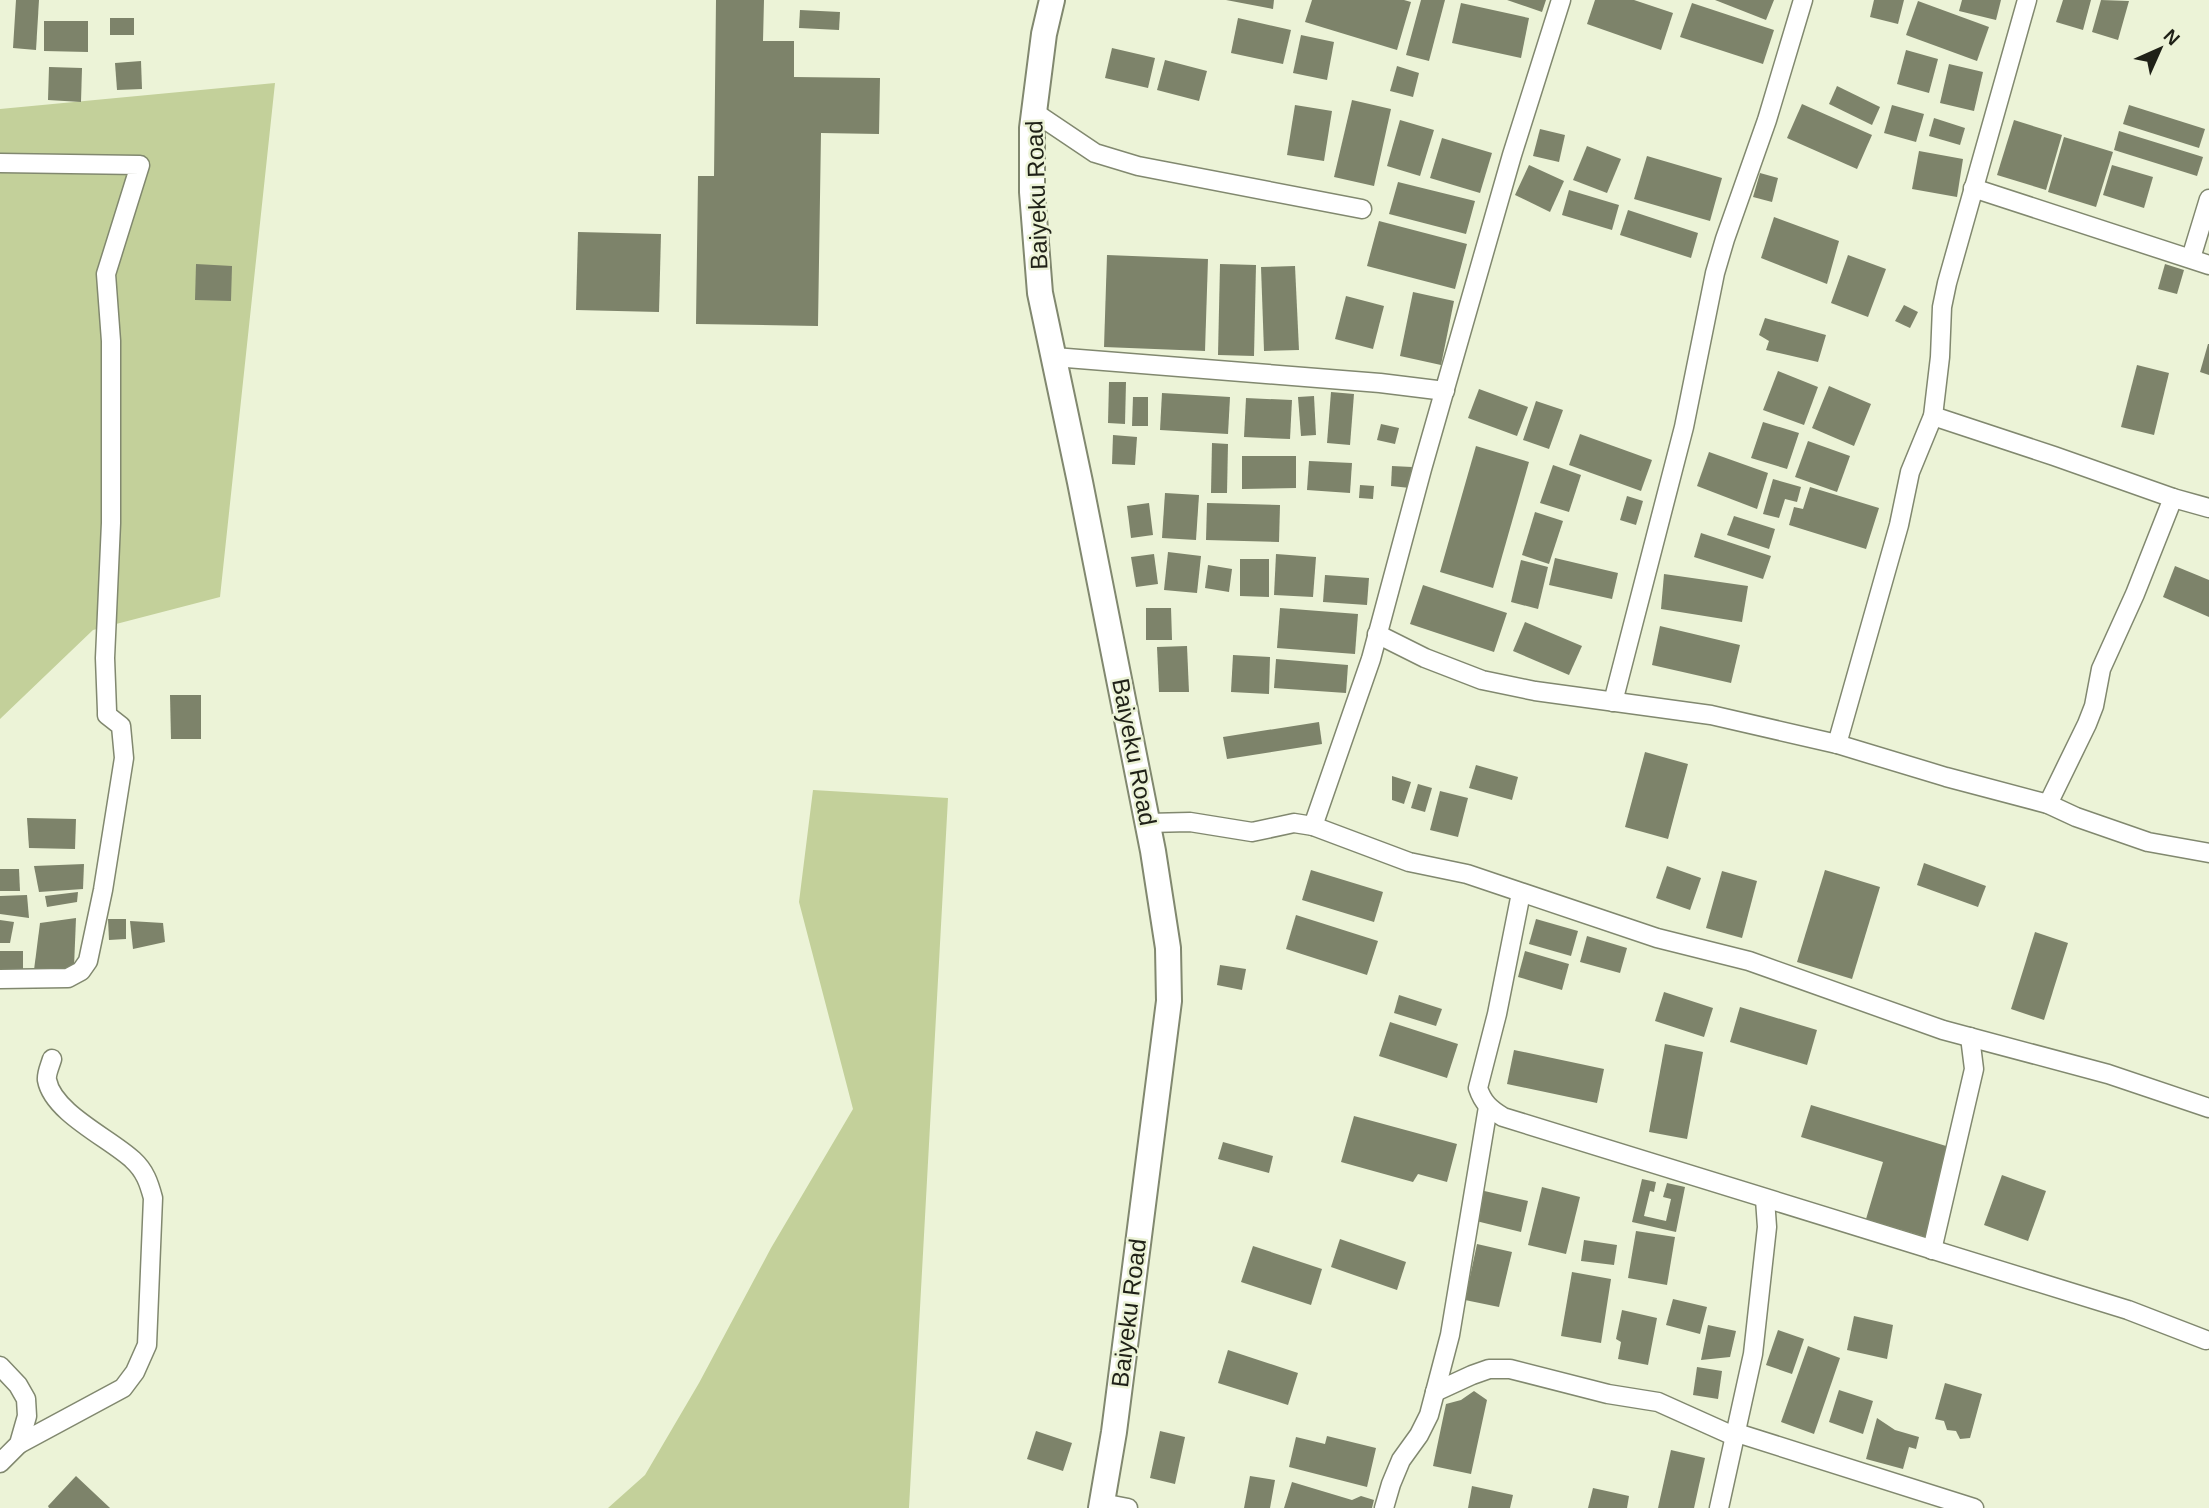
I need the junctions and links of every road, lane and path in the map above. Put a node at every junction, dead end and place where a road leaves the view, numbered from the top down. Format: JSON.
{"nodes":[{"id":1,"x":1052,"y":0,"type":"edge"},
{"id":2,"x":1561,"y":0,"type":"edge"},
{"id":3,"x":1803,"y":0,"type":"edge"},
{"id":4,"x":2027,"y":0,"type":"edge"},
{"id":5,"x":1034,"y":112,"type":"junction"},
{"id":6,"x":0,"y":163,"type":"edge"},
{"id":7,"x":1973,"y":188,"type":"junction"},
{"id":8,"x":2209,"y":199,"type":"edge"},
{"id":9,"x":1362,"y":209,"type":"dead end"},
{"id":10,"x":2191,"y":258,"type":"junction"},
{"id":11,"x":2209,"y":265,"type":"edge"},
{"id":12,"x":1054,"y":357,"type":"junction"},
{"id":13,"x":1445,"y":391,"type":"junction"},
{"id":14,"x":1933,"y":416,"type":"junction"},
{"id":15,"x":2173,"y":498,"type":"junction"},
{"id":16,"x":2209,"y":508,"type":"edge"},
{"id":17,"x":1377,"y":634,"type":"junction"},
{"id":18,"x":1613,"y":702,"type":"junction"},
{"id":19,"x":1837,"y":744,"type":"junction"},
{"id":20,"x":2048,"y":804,"type":"junction"},
{"id":21,"x":1148,"y":823,"type":"junction"},
{"id":22,"x":1313,"y":826,"type":"junction"},
{"id":23,"x":2209,"y":853,"type":"edge"},
{"id":24,"x":1521,"y":894,"type":"junction"},
{"id":25,"x":0,"y":979,"type":"edge"},
{"id":26,"x":1970,"y":1037,"type":"junction"},
{"id":27,"x":52,"y":1059,"type":"dead end"},
{"id":28,"x":1488,"y":1107,"type":"junction"},
{"id":29,"x":2209,"y":1108,"type":"edge"},
{"id":30,"x":1765,"y":1199,"type":"junction"},
{"id":31,"x":1784,"y":1205,"type":"junction"},
{"id":32,"x":1768,"y":1227,"type":"junction"},
{"id":33,"x":1932,"y":1251,"type":"junction"},
{"id":34,"x":2207,"y":1340,"type":"dead end"},
{"id":35,"x":0,"y":1366,"type":"edge"},
{"id":36,"x":1435,"y":1392,"type":"junction"},
{"id":37,"x":1736,"y":1435,"type":"junction"},
{"id":38,"x":19,"y":1444,"type":"junction"},
{"id":39,"x":0,"y":1463,"type":"edge"},
{"id":40,"x":1102,"y":1505,"type":"edge"},
{"id":41,"x":1128,"y":1508,"type":"edge"},
{"id":42,"x":1384,"y":1508,"type":"edge"},
{"id":43,"x":1719,"y":1508,"type":"edge"},
{"id":44,"x":1974,"y":1508,"type":"edge"}],
"edges":[{"from":1,"to":5,"type":"main road","name":"Baiyeku Road"},
{"from":2,"to":13,"type":"street"},
{"from":3,"to":18,"type":"street"},
{"from":4,"to":7,"type":"street"},
{"from":5,"to":9,"type":"street"},
{"from":5,"to":12,"type":"main road","name":"Baiyeku Road"},
{"from":6,"to":25,"type":"street"},
{"from":7,"to":10,"type":"street"},
{"from":7,"to":14,"type":"street"},
{"from":8,"to":10,"type":"street"},
{"from":10,"to":11,"type":"street"},
{"from":12,"to":13,"type":"street"},
{"from":12,"to":21,"type":"main road","name":"Baiyeku Road"},
{"from":13,"to":17,"type":"street"},
{"from":14,"to":15,"type":"street"},
{"from":14,"to":19,"type":"street"},
{"from":15,"to":16,"type":"street"},
{"from":15,"to":20,"type":"street"},
{"from":17,"to":18,"type":"street"},
{"from":17,"to":22,"type":"street"},
{"from":18,"to":19,"type":"street"},
{"from":19,"to":20,"type":"street"},
{"from":20,"to":23,"type":"street"},
{"from":21,"to":22,"type":"street"},
{"from":21,"to":40,"type":"main road","name":"Baiyeku Road"},
{"from":22,"to":24,"type":"street"},
{"from":24,"to":26,"type":"street"},
{"from":24,"to":28,"type":"street"},
{"from":26,"to":29,"type":"street"},
{"from":26,"to":33,"type":"street"},
{"from":27,"to":38,"type":"street"},
{"from":28,"to":30,"type":"street"},
{"from":28,"to":36,"type":"street"},
{"from":30,"to":31,"type":"street"},
{"from":30,"to":32,"type":"street"},
{"from":31,"to":32,"type":"street"},
{"from":31,"to":33,"type":"street"},
{"from":32,"to":37,"type":"street"},
{"from":33,"to":34,"type":"street"},
{"from":35,"to":38,"type":"street"},
{"from":36,"to":37,"type":"street"},
{"from":36,"to":42,"type":"street"},
{"from":37,"to":43,"type":"street"},
{"from":37,"to":44,"type":"street"},
{"from":38,"to":39,"type":"street"},
{"from":40,"to":41,"type":"street"}]}
